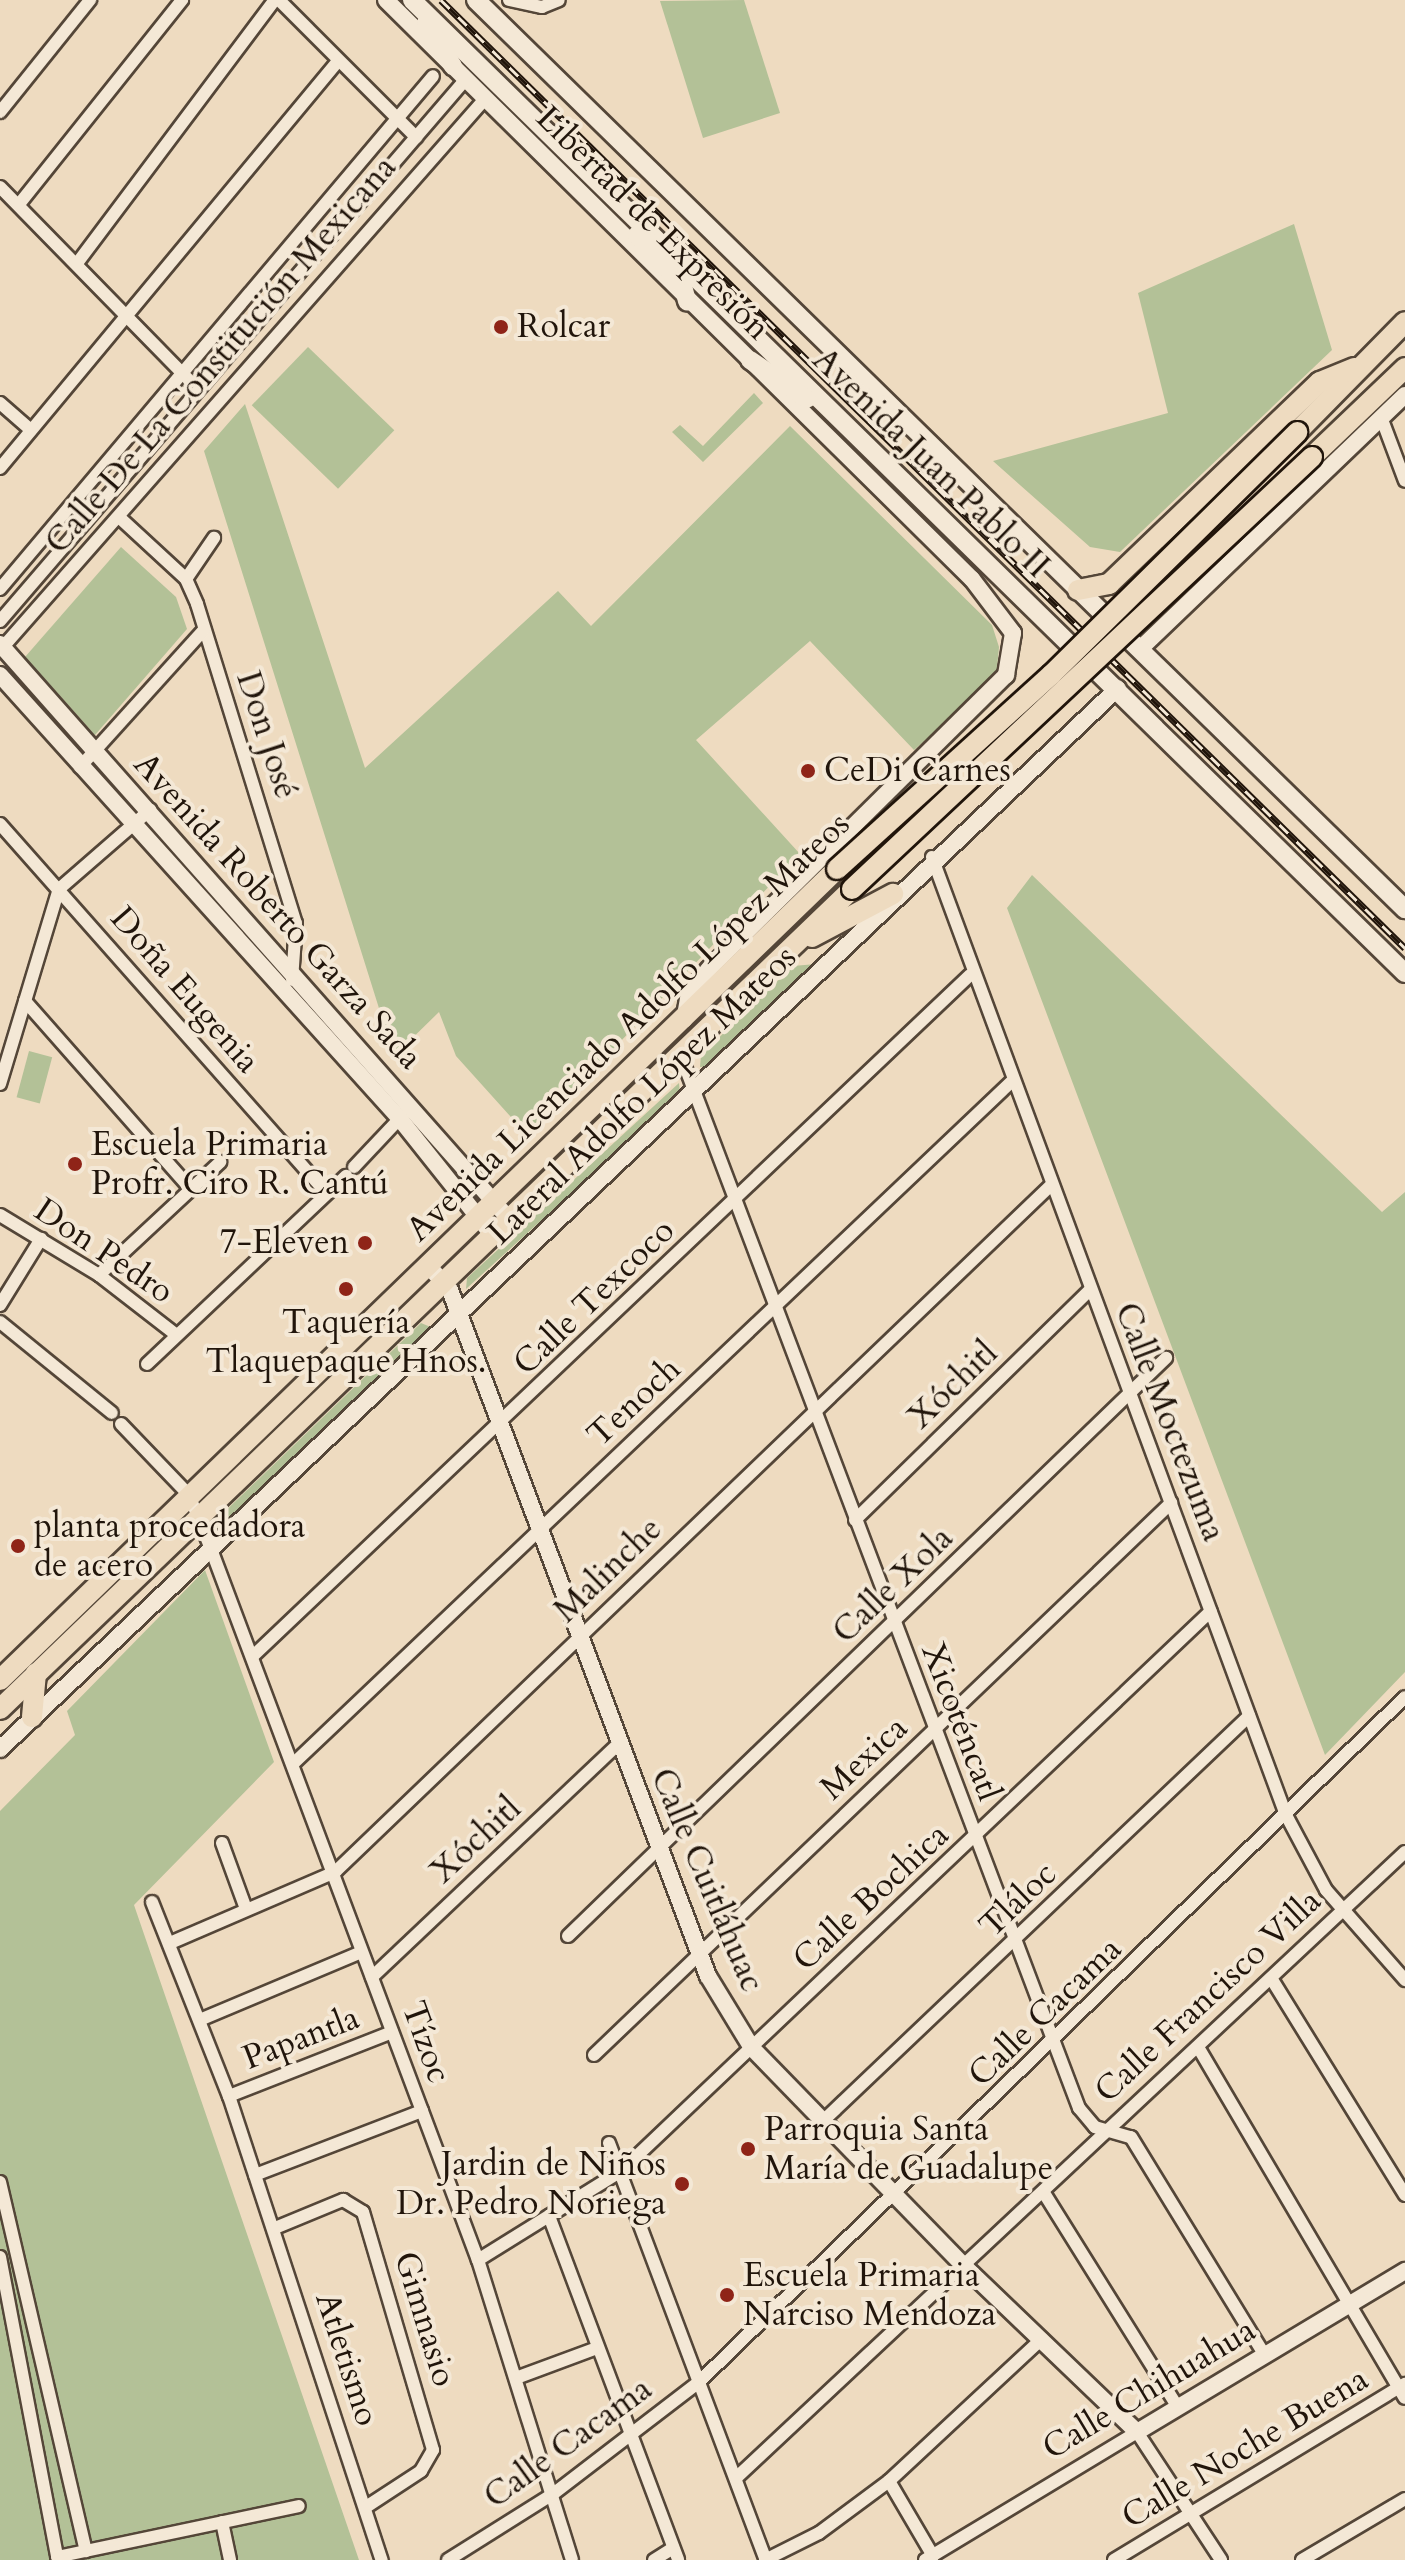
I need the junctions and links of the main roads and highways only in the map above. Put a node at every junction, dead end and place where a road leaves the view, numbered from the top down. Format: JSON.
{"nodes":[{"id":1,"x":412,"y":0,"type":"edge"},
{"id":2,"x":480,"y":1,"type":"edge"},
{"id":3,"x":459,"y":73,"type":"road end"},
{"id":4,"x":604,"y":187,"type":"junction"},
{"id":5,"x":687,"y":301,"type":"road end"},
{"id":6,"x":1405,"y":322,"type":"edge"},
{"id":7,"x":750,"y":360,"type":"road end"},
{"id":8,"x":1354,"y":368,"type":"junction"},
{"id":9,"x":1405,"y":368,"type":"edge"},
{"id":10,"x":848,"y":428,"type":"junction"},
{"id":11,"x":1078,"y":590,"type":"junction"},
{"id":12,"x":893,"y":894,"type":"road end"},
{"id":13,"x":1405,"y":909,"type":"edge"},
{"id":14,"x":787,"y":950,"type":"junction"},
{"id":15,"x":1405,"y":973,"type":"edge"},
{"id":16,"x":36,"y":1673,"type":"junction"},
{"id":17,"x":0,"y":1680,"type":"edge"},
{"id":18,"x":0,"y":1709,"type":"edge"},
{"id":19,"x":32,"y":1717,"type":"road end"}],
"edges":[{"from":1,"to":3,"type":"main road"},
{"from":1,"to":4,"type":"main road","name":"Avenida Juan Pablo II"},
{"from":2,"to":11,"type":"main road","name":"Avenida Juan Pablo II"},
{"from":4,"to":5,"type":"main road"},
{"from":4,"to":10,"type":"main road","name":"Avenida Juan Pablo II"},
{"from":6,"to":8,"type":"main road","name":"Avenida Licenciado Adolfo López Mateos"},
{"from":7,"to":10,"type":"main road"},
{"from":8,"to":11,"type":"main road"},
{"from":8,"to":17,"type":"main road","name":"Avenida Licenciado Adolfo López Mateos","bridge":true},
{"from":9,"to":14,"type":"main road","name":"Avenida Licenciado Adolfo López Mateos","bridge":true},
{"from":10,"to":15,"type":"main road","name":"Avenida Juan Pablo II"},
{"from":11,"to":13,"type":"main road","name":"Avenida Juan Pablo II"},
{"from":12,"to":14,"type":"main road"},
{"from":14,"to":16,"type":"main road","name":"Avenida Licenciado Adolfo López Mateos"},
{"from":16,"to":18,"type":"main road","name":"Avenida Licenciado Adolfo López Mateos"},
{"from":16,"to":19,"type":"main road"}]}
